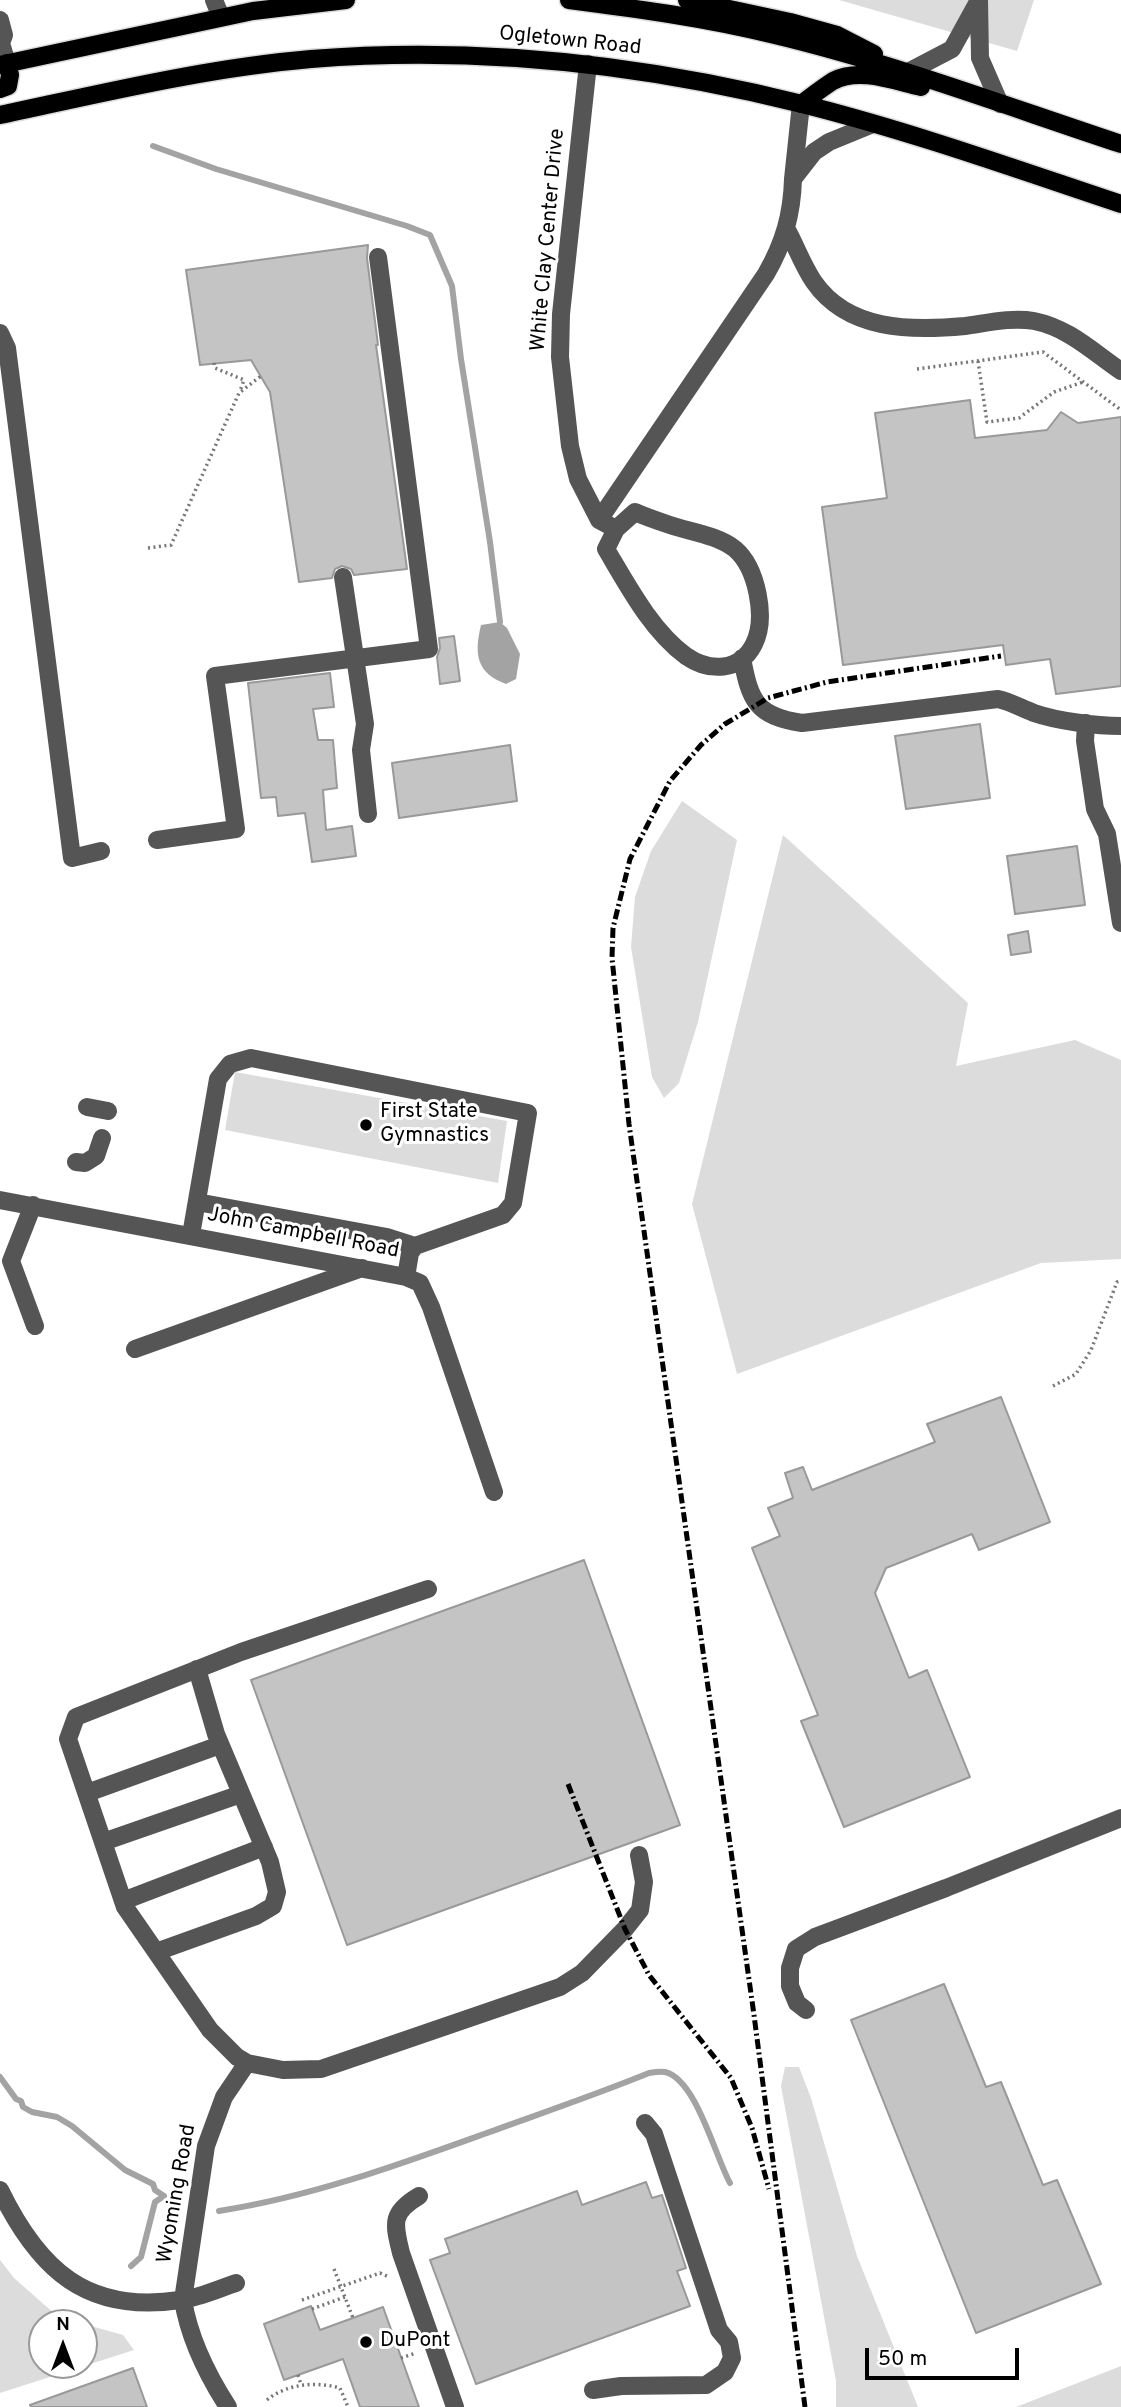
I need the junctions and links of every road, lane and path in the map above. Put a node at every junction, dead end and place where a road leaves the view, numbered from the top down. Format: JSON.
{"nodes":[{"id":1,"x":214,"y":0,"type":"edge"},
{"id":2,"x":346,"y":0,"type":"edge"},
{"id":3,"x":569,"y":0,"type":"edge"},
{"id":4,"x":687,"y":0,"type":"edge"},
{"id":5,"x":979,"y":0,"type":"edge"},
{"id":6,"x":221,"y":18,"type":"junction"},
{"id":7,"x":0,"y":19,"type":"edge"},
{"id":8,"x":0,"y":43,"type":"edge"},
{"id":9,"x":4,"y":64,"type":"edge"},
{"id":10,"x":588,"y":64,"type":"junction"},
{"id":11,"x":908,"y":72,"type":"junction"},
{"id":12,"x":0,"y":89,"type":"edge"},
{"id":13,"x":801,"y":104,"type":"junction"},
{"id":14,"x":1000,"y":104,"type":"junction"},
{"id":15,"x":0,"y":115,"type":"edge"},
{"id":16,"x":873,"y":124,"type":"junction"},
{"id":17,"x":1121,"y":144,"type":"edge"},
{"id":18,"x":793,"y":179,"type":"junction"},
{"id":19,"x":1121,"y":204,"type":"edge"},
{"id":20,"x":787,"y":230,"type":"junction"},
{"id":21,"x":378,"y":257,"type":"dead end"},
{"id":22,"x":0,"y":333,"type":"edge"},
{"id":23,"x":978,"y":361,"type":"junction"},
{"id":24,"x":214,"y":363,"type":"dead end"},
{"id":25,"x":916,"y":369,"type":"dead end"},
{"id":26,"x":1121,"y":371,"type":"edge"},
{"id":27,"x":261,"y":376,"type":"dead end"},
{"id":28,"x":1083,"y":383,"type":"junction"},
{"id":29,"x":239,"y":393,"type":"junction"},
{"id":30,"x":1121,"y":410,"type":"edge"},
{"id":31,"x":599,"y":520,"type":"junction"},
{"id":32,"x":615,"y":529,"type":"junction"},
{"id":33,"x":148,"y":548,"type":"dead end"},
{"id":34,"x":343,"y":577,"type":"dead end"},
{"id":35,"x":742,"y":658,"type":"junction"},
{"id":36,"x":356,"y":659,"type":"junction"},
{"id":37,"x":1086,"y":723,"type":"junction"},
{"id":38,"x":1121,"y":726,"type":"edge"},
{"id":39,"x":368,"y":814,"type":"dead end"},
{"id":40,"x":157,"y":840,"type":"dead end"},
{"id":41,"x":101,"y":851,"type":"dead end"},
{"id":42,"x":1121,"y":923,"type":"edge"},
{"id":43,"x":87,"y":1107,"type":"dead end"},
{"id":44,"x":108,"y":1111,"type":"dead end"},
{"id":45,"x":102,"y":1138,"type":"dead end"},
{"id":46,"x":76,"y":1162,"type":"dead end"},
{"id":47,"x":0,"y":1200,"type":"edge"},
{"id":48,"x":197,"y":1202,"type":"junction"},
{"id":49,"x":33,"y":1205,"type":"junction"},
{"id":50,"x":52,"y":1209,"type":"junction"},
{"id":51,"x":60,"y":1227,"type":"dead end"},
{"id":52,"x":191,"y":1235,"type":"junction"},
{"id":53,"x":415,"y":1246,"type":"junction"},
{"id":54,"x":362,"y":1268,"type":"junction"},
{"id":55,"x":405,"y":1277,"type":"junction"},
{"id":56,"x":1121,"y":1281,"type":"edge"},
{"id":57,"x":28,"y":1320,"type":"dead end"},
{"id":58,"x":135,"y":1349,"type":"dead end"},
{"id":59,"x":1054,"y":1386,"type":"dead end"},
{"id":60,"x":494,"y":1492,"type":"dead end"},
{"id":61,"x":428,"y":1590,"type":"dead end"},
{"id":62,"x":197,"y":1669,"type":"junction"},
{"id":63,"x":220,"y":1745,"type":"junction"},
{"id":64,"x":87,"y":1793,"type":"junction"},
{"id":65,"x":242,"y":1794,"type":"junction"},
{"id":66,"x":1121,"y":1818,"type":"edge"},
{"id":67,"x":103,"y":1842,"type":"junction"},
{"id":68,"x":264,"y":1847,"type":"junction"},
{"id":69,"x":639,"y":1856,"type":"dead end"},
{"id":70,"x":123,"y":1901,"type":"junction"},
{"id":71,"x":156,"y":1952,"type":"junction"},
{"id":72,"x":806,"y":2010,"type":"dead end"},
{"id":73,"x":247,"y":2063,"type":"junction"},
{"id":74,"x":645,"y":2123,"type":"dead end"},
{"id":75,"x":0,"y":2190,"type":"edge"},
{"id":76,"x":419,"y":2196,"type":"dead end"},
{"id":77,"x":334,"y":2269,"type":"dead end"},
{"id":78,"x":398,"y":2281,"type":"dead end"},
{"id":79,"x":236,"y":2283,"type":"dead end"},
{"id":80,"x":341,"y":2287,"type":"junction"},
{"id":81,"x":345,"y":2297,"type":"junction"},
{"id":82,"x":183,"y":2300,"type":"junction"},
{"id":83,"x":302,"y":2300,"type":"dead end"},
{"id":84,"x":312,"y":2309,"type":"dead end"},
{"id":85,"x":353,"y":2318,"type":"dead end"},
{"id":86,"x":425,"y":2350,"type":"dead end"},
{"id":87,"x":401,"y":2358,"type":"dead end"},
{"id":88,"x":298,"y":2375,"type":"dead end"},
{"id":89,"x":300,"y":2384,"type":"junction"},
{"id":90,"x":593,"y":2390,"type":"dead end"},
{"id":91,"x":267,"y":2400,"type":"dead end"},
{"id":92,"x":228,"y":2407,"type":"edge"},
{"id":93,"x":348,"y":2407,"type":"edge"},
{"id":94,"x":455,"y":2407,"type":"edge"}],
"edges":[{"from":1,"to":6,"type":"street"},
{"from":2,"to":6,"type":"main road"},
{"from":3,"to":11,"type":"main road","name":"Ogletown Road"},
{"from":4,"to":11,"type":"main road"},
{"from":5,"to":11,"type":"street"},
{"from":5,"to":14,"type":"street"},
{"from":6,"to":9,"type":"main road"},
{"from":7,"to":8,"type":"street"},
{"from":8,"to":9,"type":"street"},
{"from":9,"to":12,"type":"main road"},
{"from":10,"to":13,"type":"main road","name":"Ogletown Road"},
{"from":10,"to":15,"type":"main road","name":"Ogletown Road"},
{"from":10,"to":31,"type":"street","name":"White Clay Center Drive"},
{"from":11,"to":14,"type":"main road","name":"Ogletown Road"},
{"from":13,"to":14,"type":"main road"},
{"from":13,"to":16,"type":"main road","name":"Ogletown Road"},
{"from":13,"to":18,"type":"street"},
{"from":14,"to":17,"type":"main road","name":"Ogletown Road"},
{"from":16,"to":18,"type":"street"},
{"from":16,"to":19,"type":"main road","name":"Ogletown Road"},
{"from":18,"to":20,"type":"street"},
{"from":20,"to":26,"type":"street"},
{"from":20,"to":31,"type":"street"},
{"from":21,"to":36,"type":"street"},
{"from":22,"to":41,"type":"street"},
{"from":23,"to":25,"type":"path"},
{"from":23,"to":28,"type":"path"},
{"from":23,"to":28,"type":"path"},
{"from":24,"to":29,"type":"path"},
{"from":27,"to":29,"type":"path"},
{"from":28,"to":30,"type":"path"},
{"from":29,"to":33,"type":"path"},
{"from":31,"to":32,"type":"street"},
{"from":32,"to":35,"type":"street"},
{"from":32,"to":35,"type":"street"},
{"from":34,"to":36,"type":"street"},
{"from":35,"to":37,"type":"street"},
{"from":36,"to":39,"type":"street"},
{"from":36,"to":40,"type":"street"},
{"from":37,"to":38,"type":"street"},
{"from":37,"to":42,"type":"street"},
{"from":43,"to":44,"type":"street"},
{"from":45,"to":46,"type":"street"},
{"from":47,"to":49,"type":"street","name":"John Campbell Road"},
{"from":48,"to":52,"type":"street"},
{"from":48,"to":53,"type":"street"},
{"from":48,"to":53,"type":"street"},
{"from":49,"to":50,"type":"street","name":"John Campbell Road"},
{"from":49,"to":57,"type":"street"},
{"from":50,"to":51,"type":"street"},
{"from":50,"to":52,"type":"street","name":"John Campbell Road"},
{"from":52,"to":54,"type":"street","name":"John Campbell Road"},
{"from":53,"to":55,"type":"street"},
{"from":54,"to":55,"type":"street","name":"John Campbell Road"},
{"from":54,"to":58,"type":"street"},
{"from":55,"to":60,"type":"street","name":"John Campbell Road"},
{"from":56,"to":59,"type":"path"},
{"from":61,"to":62,"type":"street"},
{"from":62,"to":63,"type":"street"},
{"from":62,"to":64,"type":"street"},
{"from":63,"to":64,"type":"street"},
{"from":63,"to":65,"type":"street"},
{"from":64,"to":67,"type":"street"},
{"from":65,"to":67,"type":"street"},
{"from":65,"to":68,"type":"street"},
{"from":66,"to":72,"type":"street"},
{"from":67,"to":70,"type":"street"},
{"from":68,"to":70,"type":"street"},
{"from":68,"to":71,"type":"street"},
{"from":69,"to":73,"type":"street"},
{"from":70,"to":71,"type":"street"},
{"from":71,"to":73,"type":"street"},
{"from":73,"to":82,"type":"street","name":"Wyoming Road"},
{"from":74,"to":90,"type":"street"},
{"from":75,"to":82,"type":"street"},
{"from":76,"to":94,"type":"street"},
{"from":77,"to":80,"type":"path"},
{"from":78,"to":80,"type":"path"},
{"from":79,"to":82,"type":"street"},
{"from":80,"to":81,"type":"path"},
{"from":80,"to":83,"type":"path"},
{"from":81,"to":84,"type":"path"},
{"from":81,"to":85,"type":"path"},
{"from":82,"to":92,"type":"street","name":"Wyoming Road"},
{"from":86,"to":87,"type":"path"},
{"from":88,"to":89,"type":"path"},
{"from":89,"to":91,"type":"path"},
{"from":89,"to":93,"type":"path"}]}
